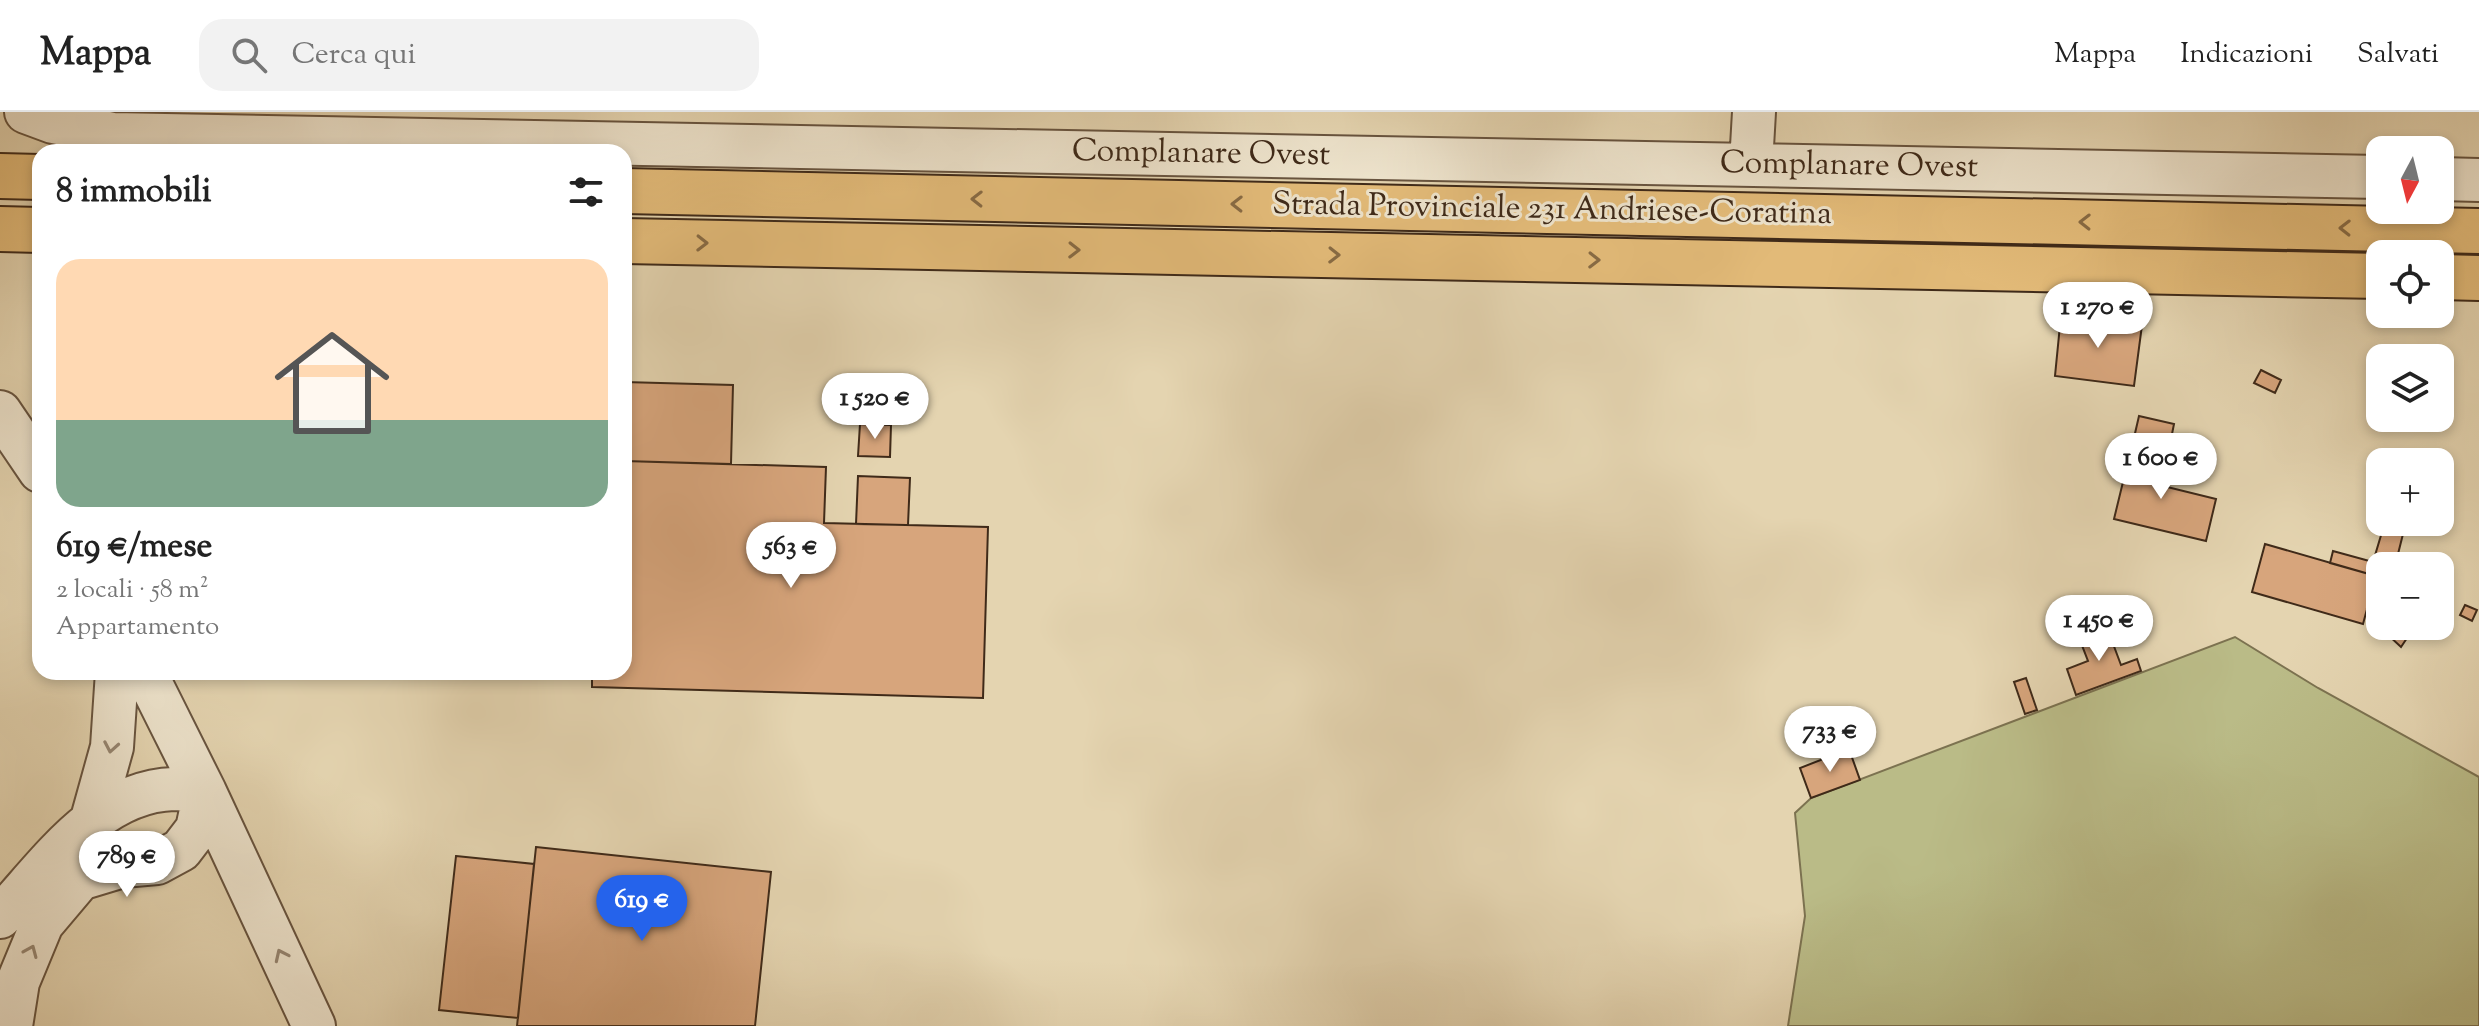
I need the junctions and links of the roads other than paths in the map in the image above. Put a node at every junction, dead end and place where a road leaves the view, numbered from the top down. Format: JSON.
{"nodes":[{"id":1,"x":26,"y":112,"type":"edge"},
{"id":2,"x":1754,"y":112,"type":"edge"},
{"id":3,"x":1751,"y":164,"type":"junction"},
{"id":4,"x":0,"y":176,"type":"edge"},
{"id":5,"x":32,"y":177,"type":"edge"},
{"id":6,"x":2366,"y":177,"type":"edge"},
{"id":7,"x":2454,"y":179,"type":"edge"},
{"id":8,"x":2479,"y":180,"type":"edge"},
{"id":9,"x":632,"y":191,"type":"edge"},
{"id":10,"x":0,"y":229,"type":"edge"},
{"id":11,"x":32,"y":230,"type":"edge"},
{"id":12,"x":2479,"y":231,"type":"edge"},
{"id":13,"x":632,"y":241,"type":"edge"},
{"id":14,"x":2366,"y":276,"type":"edge"},
{"id":15,"x":2454,"y":277,"type":"edge"},
{"id":16,"x":2479,"y":278,"type":"edge"},
{"id":17,"x":0,"y":412,"type":"edge"},
{"id":18,"x":32,"y":459,"type":"edge"},
{"id":19,"x":116,"y":680,"type":"edge"},
{"id":20,"x":149,"y":680,"type":"edge"},
{"id":21,"x":205,"y":792,"type":"junction"},
{"id":22,"x":92,"y":819,"type":"junction"},
{"id":23,"x":0,"y":917,"type":"edge"},
{"id":24,"x":11,"y":1026,"type":"edge"},
{"id":25,"x":314,"y":1026,"type":"edge"}],
"edges":[{"from":1,"to":3,"type":"street","name":"Complanare Ovest"},
{"from":2,"to":3,"type":"street"},
{"from":3,"to":6,"type":"street","name":"Complanare Ovest"},
{"from":4,"to":5,"type":"highway"},
{"from":7,"to":8,"type":"street"},
{"from":12,"to":9,"type":"highway","name":"Strada Provinciale 231 Andriese-Coratina","one_way":true},
{"from":10,"to":11,"type":"highway"},
{"from":13,"to":14,"type":"highway","name":"Strada Provinciale 231 Andriese-Coratina","one_way":true},
{"from":15,"to":16,"type":"highway"},
{"from":17,"to":18,"type":"street"},
{"from":19,"to":22,"type":"street","one_way":true},
{"from":20,"to":21,"type":"street"},
{"from":21,"to":22,"type":"street"},
{"from":24,"to":21,"type":"street","one_way":true},
{"from":25,"to":21,"type":"street","one_way":true},
{"from":22,"to":23,"type":"street"}]}
